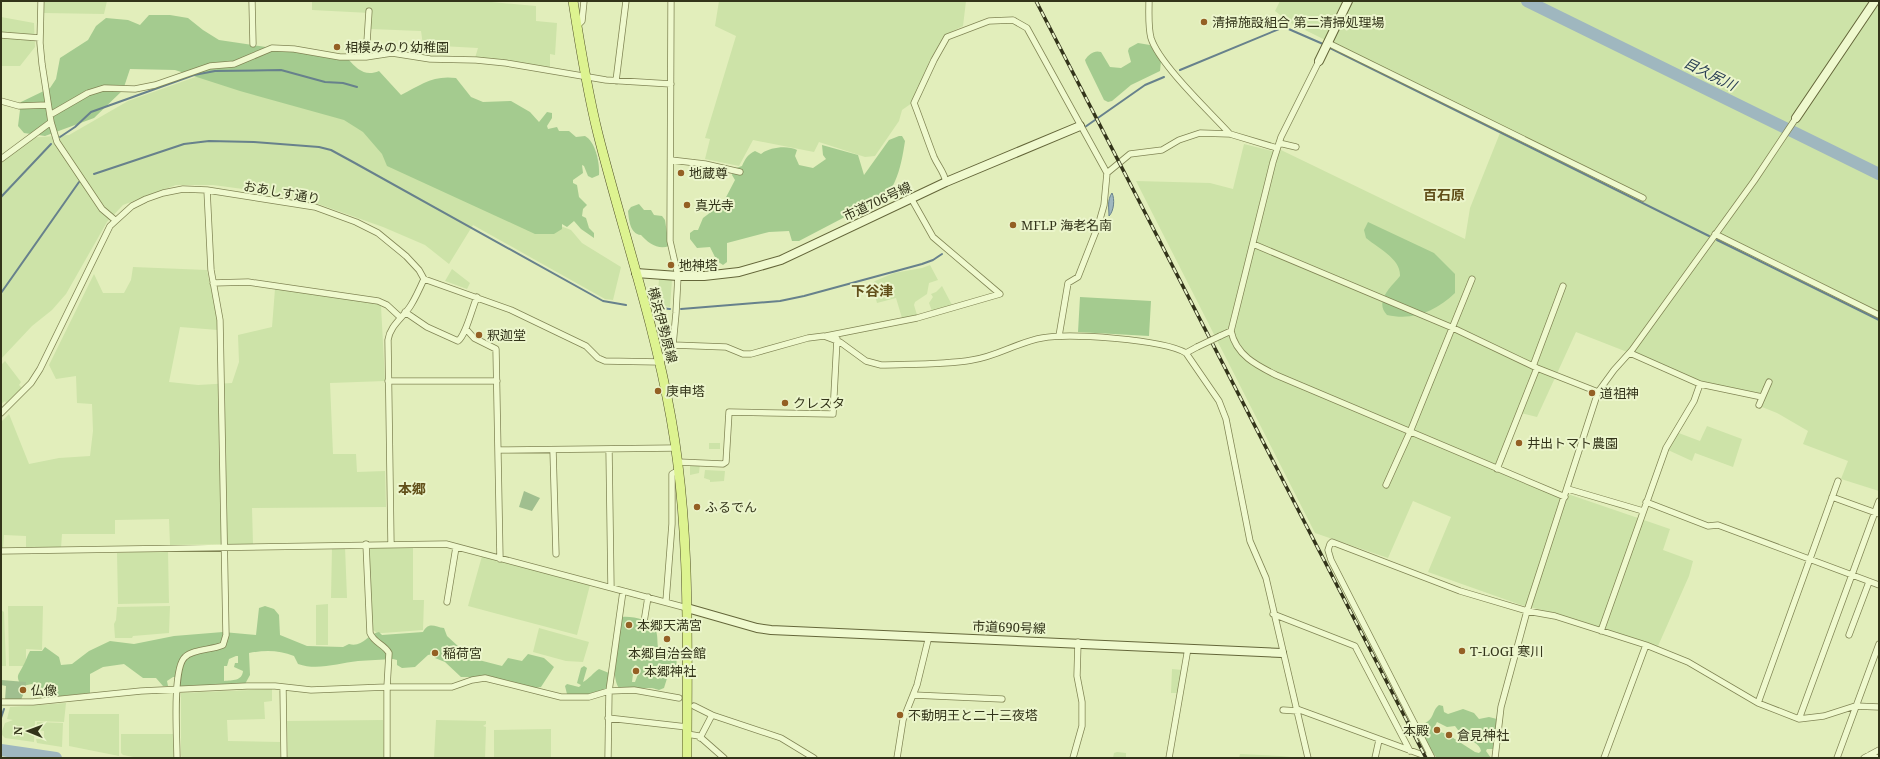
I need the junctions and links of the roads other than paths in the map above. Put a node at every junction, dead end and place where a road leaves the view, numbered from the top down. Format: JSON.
{"nodes":[{"id":1,"x":41,"y":1,"type":"edge"},
{"id":2,"x":252,"y":1,"type":"edge"},
{"id":3,"x":573,"y":1,"type":"edge"},
{"id":4,"x":584,"y":1,"type":"edge"},
{"id":5,"x":626,"y":1,"type":"edge"},
{"id":6,"x":671,"y":1,"type":"edge"},
{"id":7,"x":1149,"y":1,"type":"edge"},
{"id":8,"x":1348,"y":1,"type":"edge"},
{"id":9,"x":1875,"y":1,"type":"edge"},
{"id":10,"x":369,"y":11,"type":"dead end"},
{"id":11,"x":577,"y":26,"type":"junction"},
{"id":12,"x":1,"y":35,"type":"edge"},
{"id":13,"x":40,"y":38,"type":"junction"},
{"id":14,"x":1328,"y":43,"type":"junction"},
{"id":15,"x":252,"y":44,"type":"dead end"},
{"id":16,"x":366,"y":57,"type":"junction"},
{"id":17,"x":1319,"y":61,"type":"joint"},
{"id":18,"x":585,"y":77,"type":"junction"},
{"id":19,"x":616,"y":81,"type":"junction"},
{"id":20,"x":671,"y":84,"type":"junction"},
{"id":21,"x":1,"y":101,"type":"edge"},
{"id":22,"x":48,"y":105,"type":"junction"},
{"id":23,"x":50,"y":114,"type":"junction"},
{"id":24,"x":1796,"y":118,"type":"joint"},
{"id":25,"x":51,"y":122,"type":"junction"},
{"id":26,"x":1080,"y":126,"type":"junction"},
{"id":27,"x":1230,"y":134,"type":"junction"},
{"id":28,"x":1278,"y":146,"type":"junction"},
{"id":29,"x":1296,"y":147,"type":"dead end"},
{"id":30,"x":1,"y":159,"type":"edge"},
{"id":31,"x":671,"y":160,"type":"junction"},
{"id":32,"x":740,"y":172,"type":"dead end"},
{"id":33,"x":1107,"y":173,"type":"junction"},
{"id":34,"x":946,"y":182,"type":"junction"},
{"id":35,"x":207,"y":190,"type":"junction"},
{"id":36,"x":911,"y":198,"type":"junction"},
{"id":37,"x":1643,"y":198,"type":"dead end"},
{"id":38,"x":115,"y":220,"type":"junction"},
{"id":39,"x":1715,"y":234,"type":"junction"},
{"id":40,"x":1253,"y":244,"type":"junction"},
{"id":41,"x":636,"y":272,"type":"junction"},
{"id":42,"x":678,"y":276,"type":"junction"},
{"id":43,"x":424,"y":279,"type":"junction"},
{"id":44,"x":1472,"y":279,"type":"dead end"},
{"id":45,"x":213,"y":283,"type":"junction"},
{"id":46,"x":1562,"y":286,"type":"dead end"},
{"id":47,"x":477,"y":297,"type":"junction"},
{"id":48,"x":402,"y":314,"type":"junction"},
{"id":49,"x":1879,"y":315,"type":"edge"},
{"id":50,"x":466,"y":328,"type":"junction"},
{"id":51,"x":1453,"y":328,"type":"junction"},
{"id":52,"x":1231,"y":331,"type":"junction"},
{"id":53,"x":824,"y":336,"type":"junction"},
{"id":54,"x":1059,"y":336,"type":"junction"},
{"id":55,"x":836,"y":340,"type":"junction"},
{"id":56,"x":673,"y":345,"type":"junction"},
{"id":57,"x":1186,"y":353,"type":"junction"},
{"id":58,"x":1630,"y":353,"type":"junction"},
{"id":59,"x":660,"y":362,"type":"junction"},
{"id":60,"x":1535,"y":367,"type":"junction"},
{"id":61,"x":388,"y":381,"type":"junction"},
{"id":62,"x":497,"y":381,"type":"junction"},
{"id":63,"x":1769,"y":382,"type":"dead end"},
{"id":64,"x":1700,"y":384,"type":"junction"},
{"id":65,"x":1598,"y":392,"type":"junction"},
{"id":66,"x":1762,"y":397,"type":"junction"},
{"id":67,"x":1759,"y":405,"type":"dead end"},
{"id":68,"x":1,"y":413,"type":"edge"},
{"id":69,"x":1410,"y":432,"type":"junction"},
{"id":70,"x":676,"y":448,"type":"junction"},
{"id":71,"x":609,"y":449,"type":"junction"},
{"id":72,"x":499,"y":450,"type":"junction"},
{"id":73,"x":554,"y":450,"type":"junction"},
{"id":74,"x":678,"y":466,"type":"junction"},
{"id":75,"x":1497,"y":469,"type":"junction"},
{"id":76,"x":1838,"y":481,"type":"dead end"},
{"id":77,"x":1386,"y":485,"type":"dead end"},
{"id":78,"x":1568,"y":489,"type":"junction"},
{"id":79,"x":1565,"y":497,"type":"junction"},
{"id":80,"x":1832,"y":497,"type":"junction"},
{"id":81,"x":1879,"y":501,"type":"edge"},
{"id":82,"x":1646,"y":502,"type":"junction"},
{"id":83,"x":1643,"y":511,"type":"junction"},
{"id":84,"x":1877,"y":514,"type":"edge"},
{"id":85,"x":366,"y":544,"type":"junction"},
{"id":86,"x":392,"y":544,"type":"junction"},
{"id":87,"x":225,"y":547,"type":"junction"},
{"id":88,"x":456,"y":547,"type":"junction"},
{"id":89,"x":1,"y":551,"type":"edge"},
{"id":90,"x":556,"y":554,"type":"dead end"},
{"id":91,"x":500,"y":559,"type":"junction"},
{"id":92,"x":1810,"y":559,"type":"junction"},
{"id":93,"x":1851,"y":575,"type":"junction"},
{"id":94,"x":1869,"y":582,"type":"junction"},
{"id":95,"x":1879,"y":585,"type":"edge"},
{"id":96,"x":611,"y":587,"type":"junction"},
{"id":97,"x":623,"y":590,"type":"junction"},
{"id":98,"x":648,"y":597,"type":"junction"},
{"id":99,"x":666,"y":601,"type":"junction"},
{"id":100,"x":447,"y":602,"type":"dead end"},
{"id":101,"x":687,"y":608,"type":"junction"},
{"id":102,"x":1527,"y":611,"type":"junction"},
{"id":103,"x":1273,"y":614,"type":"junction"},
{"id":104,"x":644,"y":622,"type":"dead end"},
{"id":105,"x":1601,"y":631,"type":"junction"},
{"id":106,"x":1848,"y":635,"type":"dead end"},
{"id":107,"x":929,"y":636,"type":"junction"},
{"id":108,"x":1078,"y":642,"type":"junction"},
{"id":109,"x":1879,"y":644,"type":"edge"},
{"id":110,"x":1646,"y":645,"type":"junction"},
{"id":111,"x":1188,"y":648,"type":"junction"},
{"id":112,"x":1282,"y":653,"type":"junction"},
{"id":113,"x":283,"y":687,"type":"junction"},
{"id":114,"x":387,"y":687,"type":"junction"},
{"id":115,"x":176,"y":689,"type":"junction"},
{"id":116,"x":609,"y":691,"type":"junction"},
{"id":117,"x":913,"y":695,"type":"junction"},
{"id":118,"x":679,"y":698,"type":"dead end"},
{"id":119,"x":1002,"y":699,"type":"dead end"},
{"id":120,"x":1,"y":702,"type":"edge"},
{"id":121,"x":1758,"y":703,"type":"junction"},
{"id":122,"x":694,"y":706,"type":"dead end"},
{"id":123,"x":1855,"y":706,"type":"junction"},
{"id":124,"x":1879,"y":707,"type":"edge"},
{"id":125,"x":1283,"y":710,"type":"dead end"},
{"id":126,"x":1297,"y":710,"type":"junction"},
{"id":127,"x":712,"y":715,"type":"junction"},
{"id":128,"x":608,"y":718,"type":"junction"},
{"id":129,"x":1799,"y":719,"type":"junction"},
{"id":130,"x":687,"y":731,"type":"junction"},
{"id":131,"x":700,"y":738,"type":"junction"},
{"id":132,"x":1379,"y":740,"type":"junction"},
{"id":133,"x":1879,"y":750,"type":"edge"},
{"id":134,"x":1410,"y":751,"type":"junction"},
{"id":135,"x":1870,"y":755,"type":"junction"},
{"id":136,"x":177,"y":758,"type":"edge"},
{"id":137,"x":284,"y":758,"type":"edge"},
{"id":138,"x":387,"y":758,"type":"edge"},
{"id":139,"x":608,"y":758,"type":"edge"},
{"id":140,"x":687,"y":758,"type":"edge"},
{"id":141,"x":724,"y":758,"type":"edge"},
{"id":142,"x":814,"y":758,"type":"edge"},
{"id":143,"x":897,"y":758,"type":"edge"},
{"id":144,"x":1073,"y":758,"type":"edge"},
{"id":145,"x":1169,"y":758,"type":"edge"},
{"id":146,"x":1308,"y":758,"type":"edge"},
{"id":147,"x":1376,"y":758,"type":"edge"},
{"id":148,"x":1432,"y":758,"type":"edge"},
{"id":149,"x":1495,"y":758,"type":"edge"},
{"id":150,"x":1604,"y":758,"type":"edge"},
{"id":151,"x":1837,"y":758,"type":"edge"},
{"id":152,"x":1864,"y":758,"type":"edge"},
{"id":153,"x":1878,"y":758,"type":"edge"}],
"edges":[{"from":1,"to":13,"type":"street"},
{"from":2,"to":15,"type":"street"},
{"from":3,"to":11,"type":"main road","name":"横浜伊勢原線"},
{"from":4,"to":11,"type":"street"},
{"from":5,"to":19,"type":"street"},
{"from":6,"to":20,"type":"street"},
{"from":7,"to":27,"type":"street"},
{"from":8,"to":14,"type":"street"},
{"from":9,"to":24,"type":"street"},
{"from":10,"to":16,"type":"street"},
{"from":11,"to":18,"type":"main road","name":"横浜伊勢原線"},
{"from":12,"to":13,"type":"street"},
{"from":13,"to":22,"type":"street"},
{"from":14,"to":17,"type":"street"},
{"from":14,"to":37,"type":"street"},
{"from":16,"to":18,"type":"street"},
{"from":16,"to":23,"type":"street"},
{"from":17,"to":28,"type":"street"},
{"from":18,"to":19,"type":"street"},
{"from":18,"to":41,"type":"main road","name":"横浜伊勢原線"},
{"from":19,"to":20,"type":"street"},
{"from":20,"to":31,"type":"street"},
{"from":21,"to":22,"type":"street"},
{"from":22,"to":23,"type":"street"},
{"from":23,"to":25,"type":"street"},
{"from":24,"to":39,"type":"street"},
{"from":25,"to":30,"type":"street"},
{"from":25,"to":38,"type":"street"},
{"from":26,"to":33,"type":"street"},
{"from":26,"to":34,"type":"street","name":"市道706号線"},
{"from":26,"to":34,"type":"street"},
{"from":27,"to":28,"type":"street"},
{"from":27,"to":33,"type":"street"},
{"from":28,"to":29,"type":"street"},
{"from":28,"to":40,"type":"street"},
{"from":31,"to":32,"type":"street"},
{"from":31,"to":42,"type":"street"},
{"from":33,"to":54,"type":"street"},
{"from":34,"to":36,"type":"street","name":"市道706号線"},
{"from":35,"to":38,"type":"street","name":"おあしす通り"},
{"from":35,"to":43,"type":"street","name":"おあしす通り"},
{"from":35,"to":45,"type":"street"},
{"from":36,"to":42,"type":"street","name":"市道706号線"},
{"from":36,"to":53,"type":"street"},
{"from":38,"to":68,"type":"street","name":"おあしす通り"},
{"from":39,"to":49,"type":"street"},
{"from":39,"to":58,"type":"street"},
{"from":40,"to":51,"type":"street"},
{"from":40,"to":52,"type":"street"},
{"from":41,"to":42,"type":"street","name":"市道706号線"},
{"from":41,"to":59,"type":"main road","name":"横浜伊勢原線"},
{"from":42,"to":56,"type":"street"},
{"from":43,"to":47,"type":"street"},
{"from":43,"to":48,"type":"street"},
{"from":44,"to":51,"type":"street"},
{"from":45,"to":48,"type":"street"},
{"from":45,"to":87,"type":"street"},
{"from":46,"to":60,"type":"street"},
{"from":47,"to":50,"type":"street"},
{"from":47,"to":59,"type":"street"},
{"from":48,"to":50,"type":"street"},
{"from":48,"to":61,"type":"street"},
{"from":50,"to":62,"type":"street"},
{"from":51,"to":60,"type":"street"},
{"from":51,"to":69,"type":"street"},
{"from":52,"to":57,"type":"street","bridge":true},
{"from":52,"to":69,"type":"street"},
{"from":53,"to":55,"type":"street"},
{"from":53,"to":56,"type":"street"},
{"from":54,"to":55,"type":"street"},
{"from":54,"to":57,"type":"street"},
{"from":55,"to":74,"type":"street"},
{"from":56,"to":59,"type":"street"},
{"from":57,"to":103,"type":"street"},
{"from":58,"to":64,"type":"street"},
{"from":58,"to":65,"type":"street"},
{"from":59,"to":70,"type":"main road","name":"横浜伊勢原線"},
{"from":60,"to":65,"type":"street"},
{"from":60,"to":75,"type":"street"},
{"from":61,"to":62,"type":"street"},
{"from":61,"to":86,"type":"street"},
{"from":62,"to":72,"type":"street"},
{"from":63,"to":66,"type":"street"},
{"from":64,"to":66,"type":"street"},
{"from":64,"to":82,"type":"street"},
{"from":65,"to":78,"type":"street"},
{"from":66,"to":67,"type":"street"},
{"from":69,"to":75,"type":"street"},
{"from":69,"to":77,"type":"street"},
{"from":70,"to":71,"type":"street"},
{"from":70,"to":74,"type":"main road","name":"横浜伊勢原線"},
{"from":71,"to":73,"type":"street"},
{"from":71,"to":96,"type":"street"},
{"from":72,"to":73,"type":"street"},
{"from":72,"to":91,"type":"street"},
{"from":73,"to":90,"type":"street"},
{"from":74,"to":99,"type":"street"},
{"from":74,"to":101,"type":"main road","name":"横浜伊勢原線"},
{"from":75,"to":79,"type":"street"},
{"from":76,"to":80,"type":"street"},
{"from":78,"to":79,"type":"street"},
{"from":78,"to":83,"type":"street"},
{"from":79,"to":102,"type":"street"},
{"from":80,"to":84,"type":"street"},
{"from":80,"to":92,"type":"street"},
{"from":81,"to":84,"type":"street"},
{"from":82,"to":83,"type":"street"},
{"from":82,"to":92,"type":"street"},
{"from":83,"to":105,"type":"street"},
{"from":84,"to":93,"type":"street"},
{"from":85,"to":86,"type":"street"},
{"from":85,"to":87,"type":"street"},
{"from":85,"to":114,"type":"street"},
{"from":86,"to":88,"type":"street"},
{"from":87,"to":89,"type":"street"},
{"from":87,"to":115,"type":"street"},
{"from":88,"to":91,"type":"street"},
{"from":88,"to":100,"type":"street"},
{"from":91,"to":96,"type":"street"},
{"from":92,"to":93,"type":"street"},
{"from":92,"to":121,"type":"street"},
{"from":93,"to":94,"type":"street"},
{"from":93,"to":129,"type":"street"},
{"from":94,"to":95,"type":"street"},
{"from":94,"to":106,"type":"street"},
{"from":96,"to":97,"type":"street"},
{"from":97,"to":98,"type":"street"},
{"from":97,"to":116,"type":"street"},
{"from":98,"to":99,"type":"street"},
{"from":98,"to":104,"type":"street"},
{"from":99,"to":101,"type":"street"},
{"from":101,"to":107,"type":"street","name":"市道690号線"},
{"from":101,"to":130,"type":"main road","name":"横浜伊勢原線"},
{"from":102,"to":105,"type":"street"},
{"from":102,"to":148,"type":"street"},
{"from":102,"to":149,"type":"street"},
{"from":103,"to":112,"type":"street"},
{"from":103,"to":134,"type":"street"},
{"from":105,"to":110,"type":"street"},
{"from":107,"to":108,"type":"street","name":"市道690号線"},
{"from":107,"to":117,"type":"street"},
{"from":108,"to":111,"type":"street","name":"市道690号線"},
{"from":108,"to":144,"type":"street"},
{"from":109,"to":123,"type":"street"},
{"from":110,"to":121,"type":"street"},
{"from":110,"to":150,"type":"street"},
{"from":111,"to":112,"type":"street","name":"市道690号線"},
{"from":111,"to":145,"type":"street"},
{"from":112,"to":126,"type":"street"},
{"from":113,"to":114,"type":"street"},
{"from":113,"to":115,"type":"street"},
{"from":113,"to":137,"type":"street"},
{"from":114,"to":116,"type":"street"},
{"from":114,"to":138,"type":"street"},
{"from":115,"to":120,"type":"street"},
{"from":115,"to":136,"type":"street"},
{"from":116,"to":118,"type":"street"},
{"from":116,"to":128,"type":"street"},
{"from":117,"to":119,"type":"street"},
{"from":117,"to":143,"type":"street"},
{"from":121,"to":129,"type":"street"},
{"from":122,"to":127,"type":"street"},
{"from":123,"to":124,"type":"street"},
{"from":123,"to":129,"type":"street"},
{"from":123,"to":151,"type":"street"},
{"from":125,"to":126,"type":"street"},
{"from":126,"to":132,"type":"street"},
{"from":126,"to":146,"type":"street"},
{"from":127,"to":131,"type":"street"},
{"from":127,"to":142,"type":"street"},
{"from":128,"to":130,"type":"street"},
{"from":128,"to":139,"type":"street"},
{"from":130,"to":131,"type":"street"},
{"from":130,"to":140,"type":"main road","name":"横浜伊勢原線"},
{"from":131,"to":141,"type":"street"},
{"from":132,"to":134,"type":"street"},
{"from":132,"to":147,"type":"street"},
{"from":133,"to":135,"type":"street"},
{"from":134,"to":148,"type":"street"},
{"from":135,"to":152,"type":"street"},
{"from":135,"to":153,"type":"street"}]}
